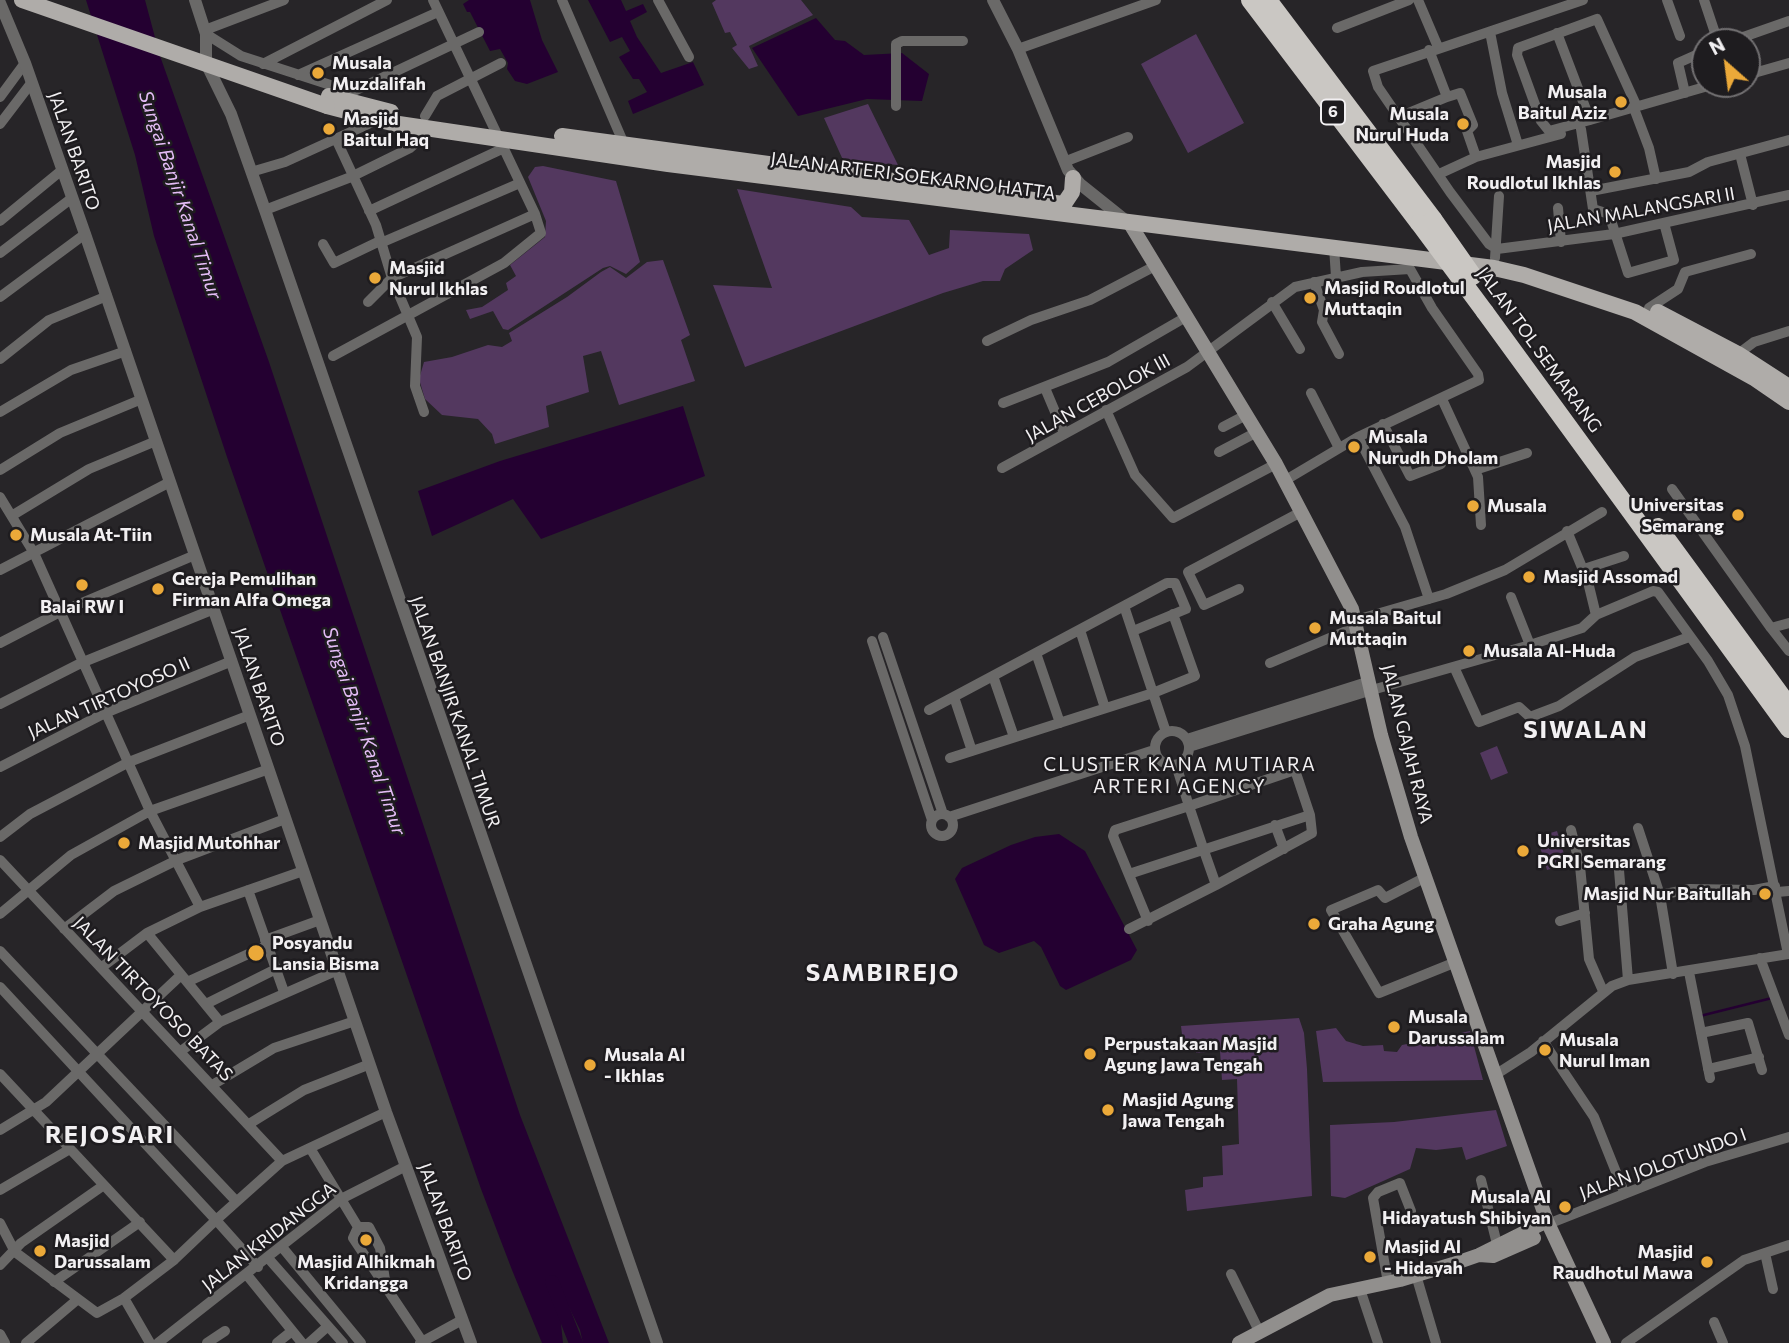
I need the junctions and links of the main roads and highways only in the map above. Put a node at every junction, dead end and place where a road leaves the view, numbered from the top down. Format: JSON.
{"nodes":[{"id":1,"x":22,"y":0,"type":"edge"},
{"id":2,"x":49,"y":0,"type":"edge"},
{"id":3,"x":1250,"y":0,"type":"edge"},
{"id":4,"x":1268,"y":0,"type":"edge"},
{"id":5,"x":328,"y":101,"type":"junction"},
{"id":6,"x":429,"y":122,"type":"junction"},
{"id":7,"x":497,"y":137,"type":"junction"},
{"id":8,"x":1073,"y":178,"type":"road end"},
{"id":9,"x":1064,"y":204,"type":"junction"},
{"id":10,"x":1426,"y":221,"type":"junction"},
{"id":11,"x":1129,"y":222,"type":"junction"},
{"id":12,"x":1490,"y":310,"type":"junction"},
{"id":13,"x":1789,"y":387,"type":"edge"},
{"id":14,"x":1789,"y":402,"type":"edge"},
{"id":15,"x":1789,"y":706,"type":"edge"},
{"id":16,"x":1789,"y":729,"type":"edge"},
{"id":17,"x":1549,"y":1225,"type":"junction"},
{"id":18,"x":1479,"y":1255,"type":"junction"},
{"id":19,"x":1239,"y":1343,"type":"edge"},
{"id":20,"x":1604,"y":1343,"type":"edge"}],
"edges":[{"from":1,"to":5,"type":"main road","name":"JALAN ARTERI SOEKARNO HATTA","bridge":true},
{"from":2,"to":5,"type":"main road","name":"JALAN ARTERI SOEKARNO HATTA"},
{"from":3,"to":10,"type":"highway","name":"JALAN TOL SEMARANG","number":"6"},
{"from":4,"to":10,"type":"highway","name":"JALAN TOL SEMARANG","number":"6"},
{"from":5,"to":6,"type":"main road","name":"JALAN ARTERI SOEKARNO HATTA"},
{"from":5,"to":6,"type":"main road","name":"JALAN ARTERI SOEKARNO HATTA"},
{"from":6,"to":7,"type":"main road","name":"JALAN ARTERI SOEKARNO HATTA"},
{"from":7,"to":9,"type":"main road","name":"JALAN ARTERI SOEKARNO HATTA"},
{"from":7,"to":11,"type":"main road","name":"JALAN ARTERI SOEKARNO HATTA"},
{"from":8,"to":9,"type":"main road"},
{"from":9,"to":13,"type":"main road","name":"JALAN ARTERI SOEKARNO HATTA"},
{"from":10,"to":12,"type":"highway","name":"JALAN TOL SEMARANG","number":"6","bridge":true},
{"from":11,"to":14,"type":"main road","name":"JALAN ARTERI SOEKARNO HATTA"},
{"from":11,"to":17,"type":"main road","name":"JALAN GAJAH RAYA"},
{"from":12,"to":15,"type":"highway","name":"JALAN TOL SEMARANG","number":"6"},
{"from":12,"to":16,"type":"highway","name":"JALAN TOL SEMARANG","number":"6"},
{"from":17,"to":18,"type":"main road"},
{"from":17,"to":18,"type":"main road"},
{"from":17,"to":20,"type":"main road","name":"JALAN GAJAH RAYA"},
{"from":18,"to":19,"type":"main road"}]}
